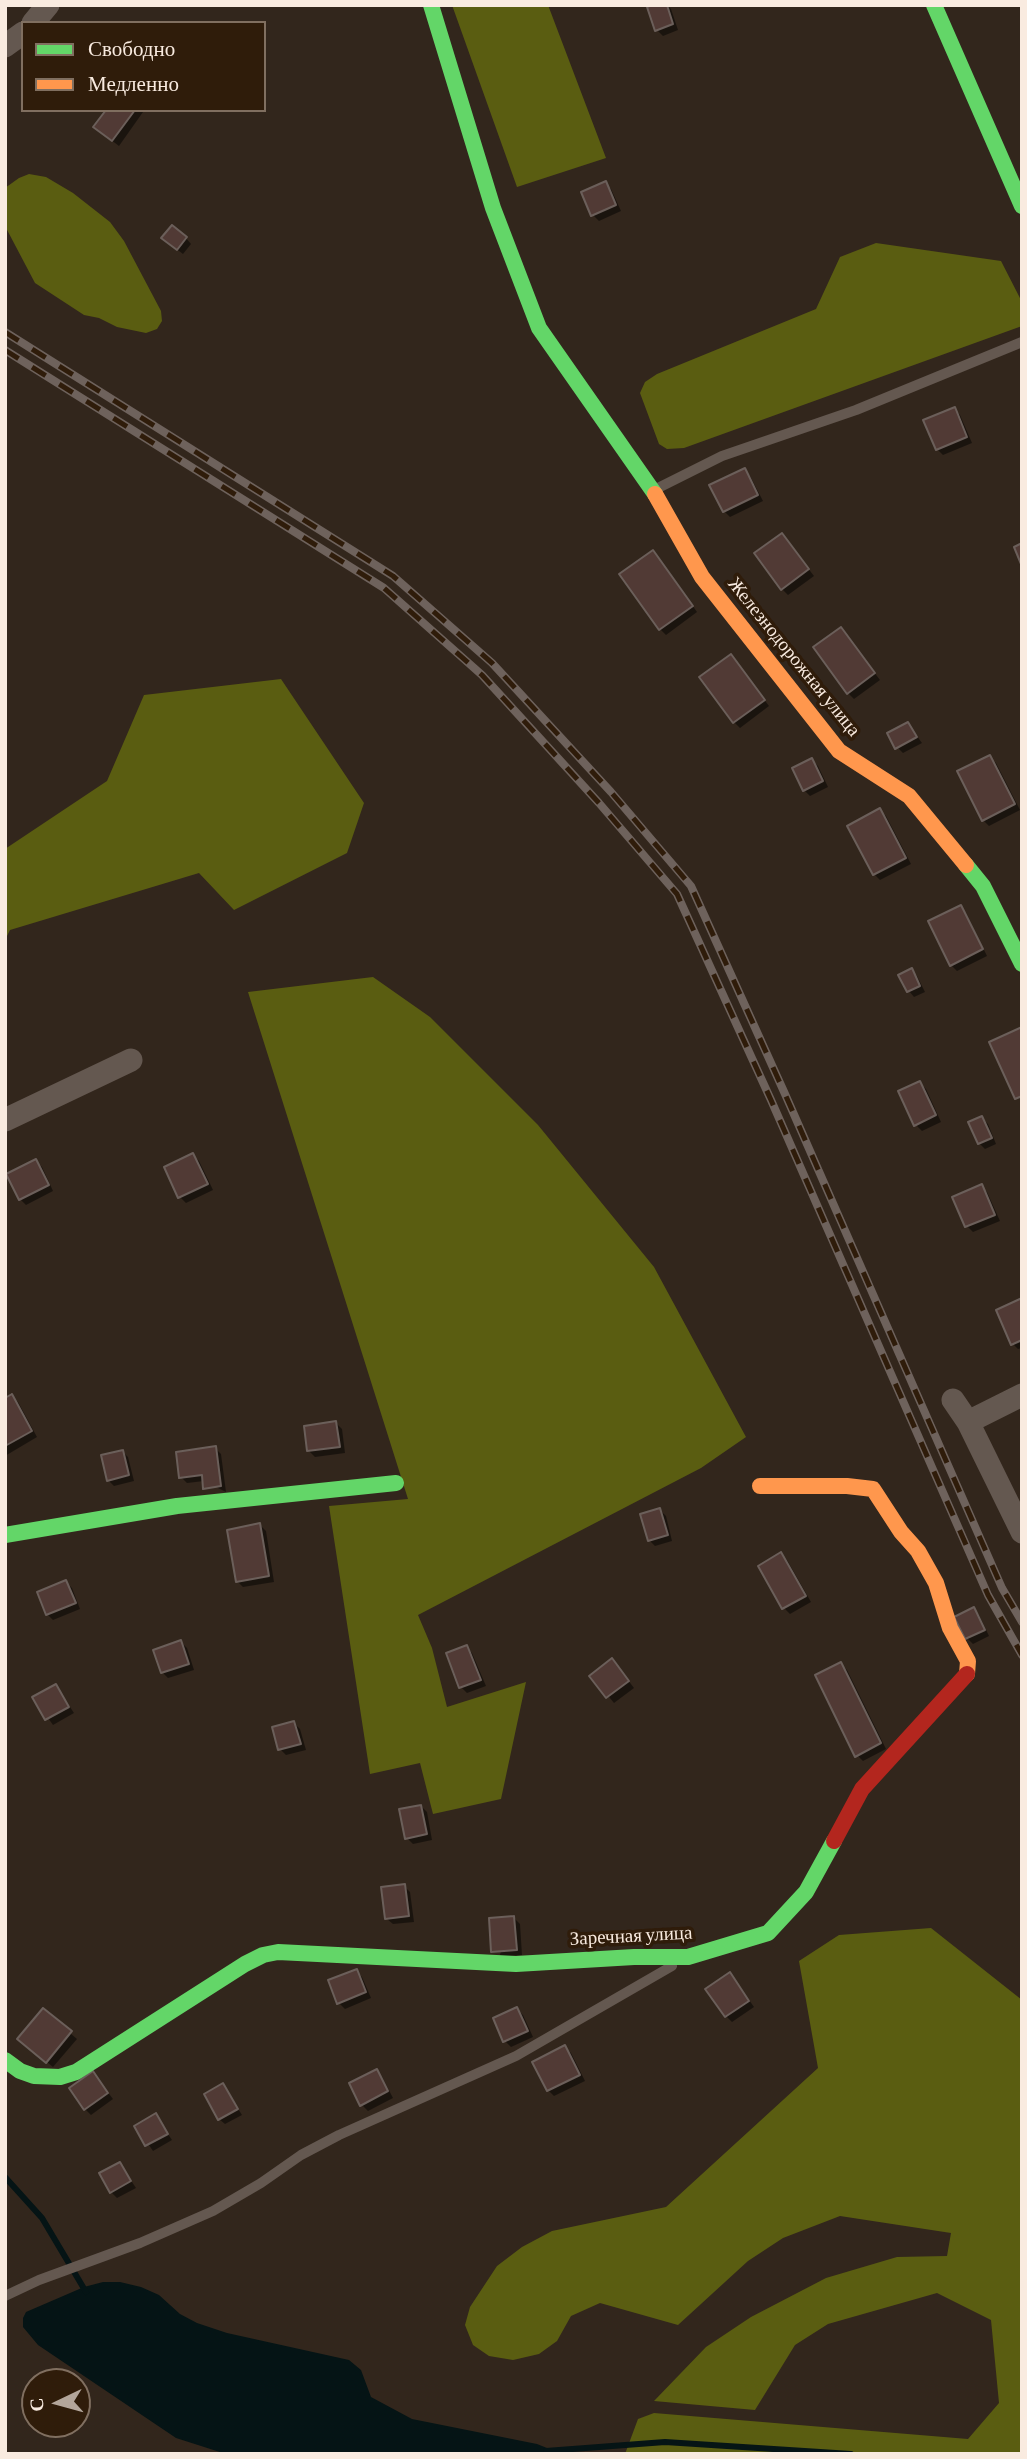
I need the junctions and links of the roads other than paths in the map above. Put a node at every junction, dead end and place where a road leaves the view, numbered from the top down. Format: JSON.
{"nodes":[{"id":1,"x":48,"y":5,"type":"edge"},
{"id":2,"x":431,"y":5,"type":"edge"},
{"id":3,"x":934,"y":5,"type":"edge"},
{"id":4,"x":35,"y":21,"type":"edge"},
{"id":5,"x":21,"y":34,"type":"edge"},
{"id":6,"x":5,"y":46,"type":"edge"},
{"id":7,"x":1022,"y":206,"type":"edge"},
{"id":8,"x":1022,"y":342,"type":"edge"},
{"id":9,"x":653,"y":490,"type":"junction"},
{"id":10,"x":1022,"y":964,"type":"edge"},
{"id":11,"x":131,"y":1060,"type":"dead end"},
{"id":12,"x":5,"y":1120,"type":"edge"},
{"id":13,"x":1022,"y":1395,"type":"edge"},
{"id":14,"x":953,"y":1399,"type":"dead end"},
{"id":15,"x":968,"y":1422,"type":"junction"},
{"id":16,"x":396,"y":1483,"type":"dead end"},
{"id":17,"x":760,"y":1486,"type":"dead end"},
{"id":18,"x":1022,"y":1532,"type":"edge"},
{"id":19,"x":5,"y":1535,"type":"edge"},
{"id":20,"x":688,"y":1957,"type":"junction"},
{"id":21,"x":5,"y":2060,"type":"edge"},
{"id":22,"x":5,"y":2296,"type":"edge"}],
"edges":[{"from":1,"to":4,"type":"street"},
{"from":2,"to":9,"type":"street","name":"Железнодорожная улица"},
{"from":3,"to":7,"type":"street"},
{"from":5,"to":6,"type":"street"},
{"from":8,"to":9,"type":"lane"},
{"from":9,"to":10,"type":"street","name":"Железнодорожная улица"},
{"from":11,"to":12,"type":"street"},
{"from":13,"to":15,"type":"street"},
{"from":14,"to":15,"type":"street"},
{"from":15,"to":18,"type":"street"},
{"from":16,"to":19,"type":"street"},
{"from":17,"to":20,"type":"street","name":"Заречная улица"},
{"from":20,"to":21,"type":"street","name":"Заречная улица"},
{"from":20,"to":22,"type":"lane"}]}
